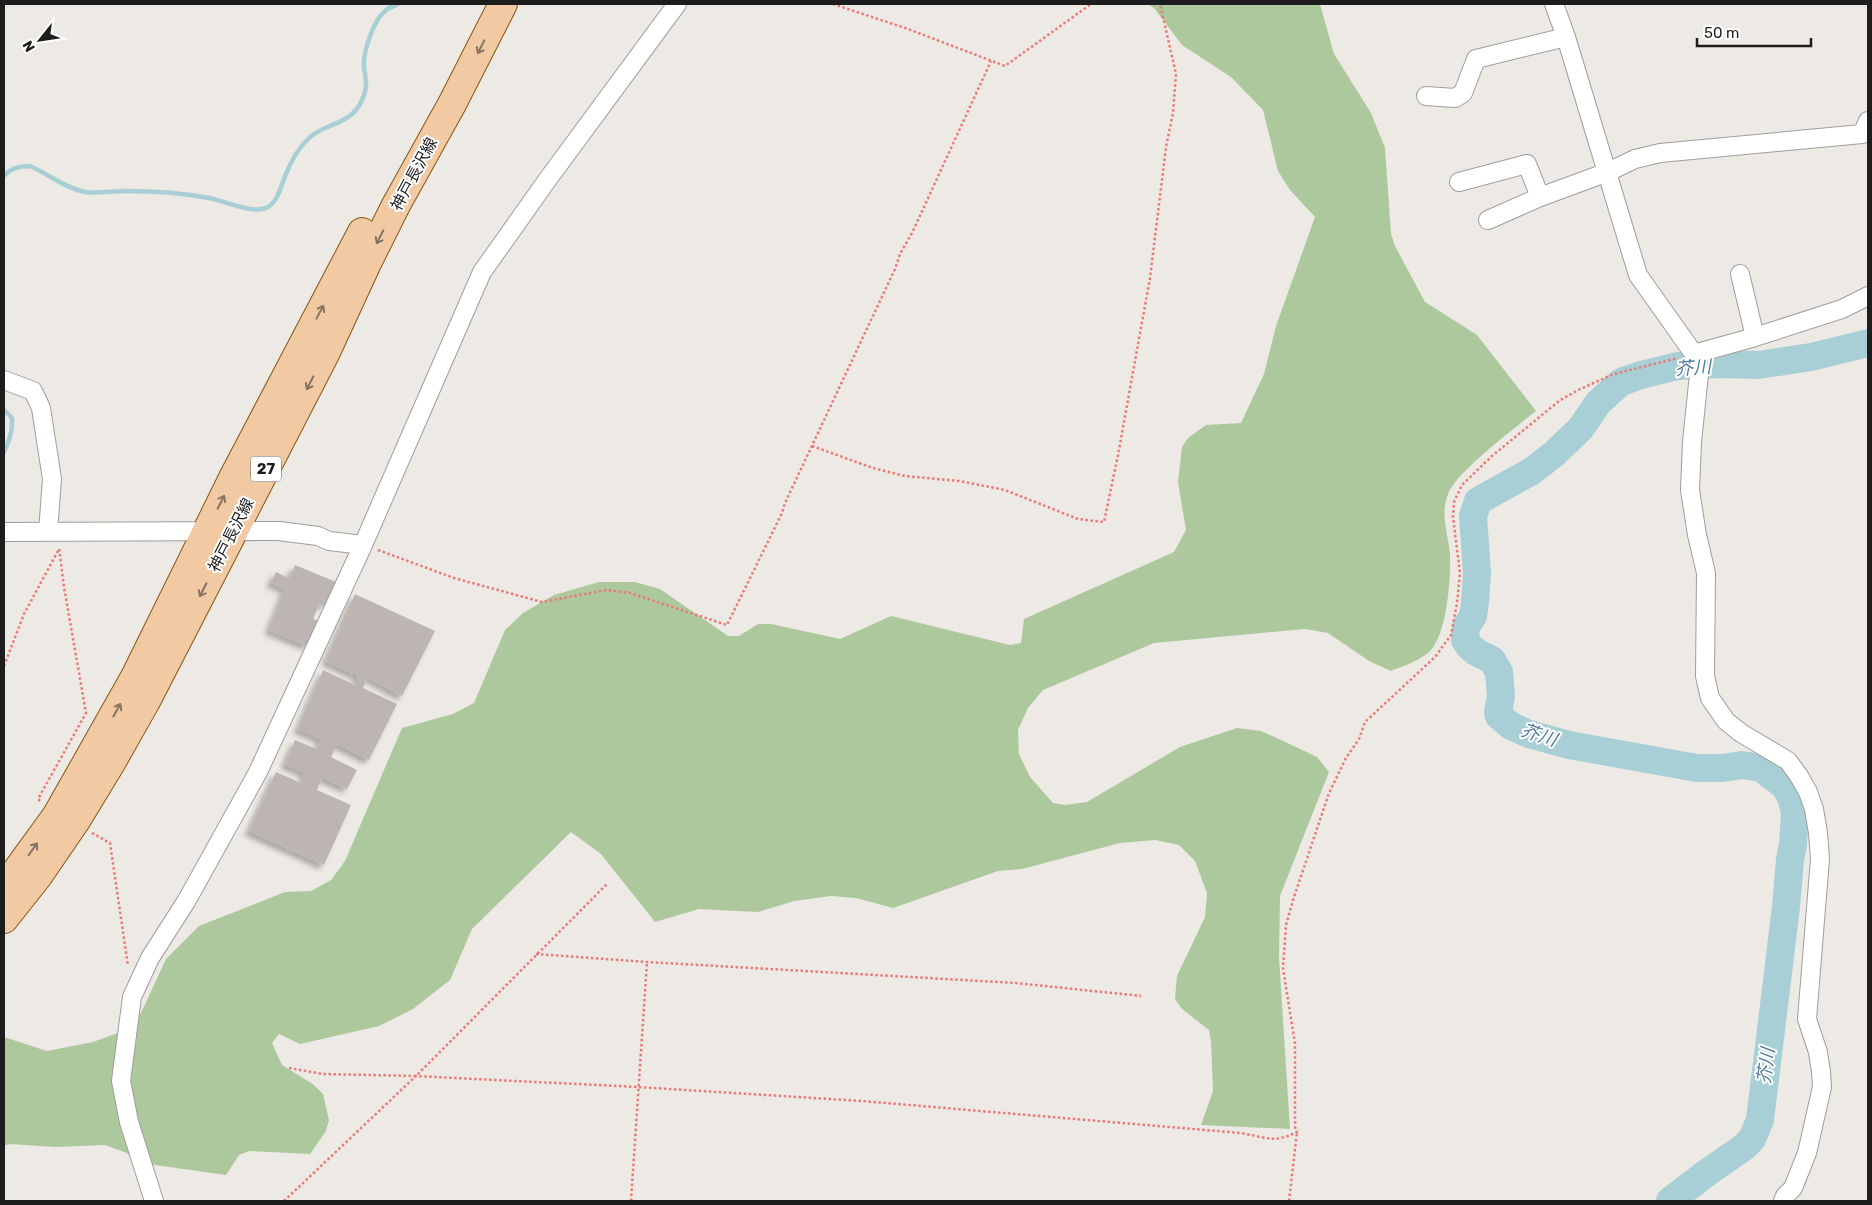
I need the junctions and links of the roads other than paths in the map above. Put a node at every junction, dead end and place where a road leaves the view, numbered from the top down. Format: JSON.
{"nodes":[{"id":1,"x":482,"y":4,"type":"edge"},
{"id":2,"x":503,"y":4,"type":"edge"},
{"id":3,"x":677,"y":4,"type":"edge"},
{"id":4,"x":1554,"y":4,"type":"edge"},
{"id":5,"x":1566,"y":37,"type":"junction"},
{"id":6,"x":1426,"y":96,"type":"dead end"},
{"id":7,"x":1868,"y":121,"type":"edge"},
{"id":8,"x":1608,"y":172,"type":"junction"},
{"id":9,"x":1459,"y":182,"type":"dead end"},
{"id":10,"x":1540,"y":197,"type":"junction"},
{"id":11,"x":1488,"y":220,"type":"dead end"},
{"id":12,"x":1740,"y":274,"type":"dead end"},
{"id":13,"x":1868,"y":296,"type":"edge"},
{"id":14,"x":1755,"y":337,"type":"junction"},
{"id":15,"x":1696,"y":363,"type":"junction"},
{"id":16,"x":4,"y":380,"type":"edge"},
{"id":17,"x":206,"y":531,"type":"junction"},
{"id":18,"x":234,"y":531,"type":"junction"},
{"id":19,"x":4,"y":532,"type":"edge"},
{"id":20,"x":48,"y":532,"type":"junction"},
{"id":21,"x":363,"y":545,"type":"junction"},
{"id":22,"x":67,"y":817,"type":"junction"},
{"id":23,"x":4,"y":888,"type":"edge"},
{"id":24,"x":4,"y":919,"type":"edge"},
{"id":25,"x":154,"y":1201,"type":"edge"},
{"id":26,"x":1783,"y":1201,"type":"edge"}],
"edges":[{"from":17,"to":1,"type":"main road","name":"神戸長沢線","number":"27","one_way":true},
{"from":2,"to":18,"type":"main road","name":"神戸長沢線","number":"27","one_way":true},
{"from":3,"to":21,"type":"street"},
{"from":4,"to":5,"type":"street"},
{"from":5,"to":6,"type":"street"},
{"from":5,"to":8,"type":"street"},
{"from":7,"to":8,"type":"street"},
{"from":8,"to":10,"type":"street"},
{"from":8,"to":15,"type":"street"},
{"from":9,"to":10,"type":"street"},
{"from":10,"to":11,"type":"street"},
{"from":12,"to":14,"type":"street"},
{"from":13,"to":14,"type":"street"},
{"from":14,"to":15,"type":"street"},
{"from":15,"to":26,"type":"street"},
{"from":16,"to":20,"type":"street"},
{"from":17,"to":18,"type":"street"},
{"from":17,"to":20,"type":"street"},
{"from":22,"to":17,"type":"main road","name":"神戸長沢線","number":"27","one_way":true},
{"from":18,"to":21,"type":"street"},
{"from":18,"to":22,"type":"main road","name":"神戸長沢線","number":"27","one_way":true},
{"from":19,"to":20,"type":"street"},
{"from":21,"to":25,"type":"street"},
{"from":23,"to":22,"type":"main road","name":"神戸長沢線","number":"27","one_way":true},
{"from":22,"to":24,"type":"main road","name":"神戸長沢線","number":"27"}]}
